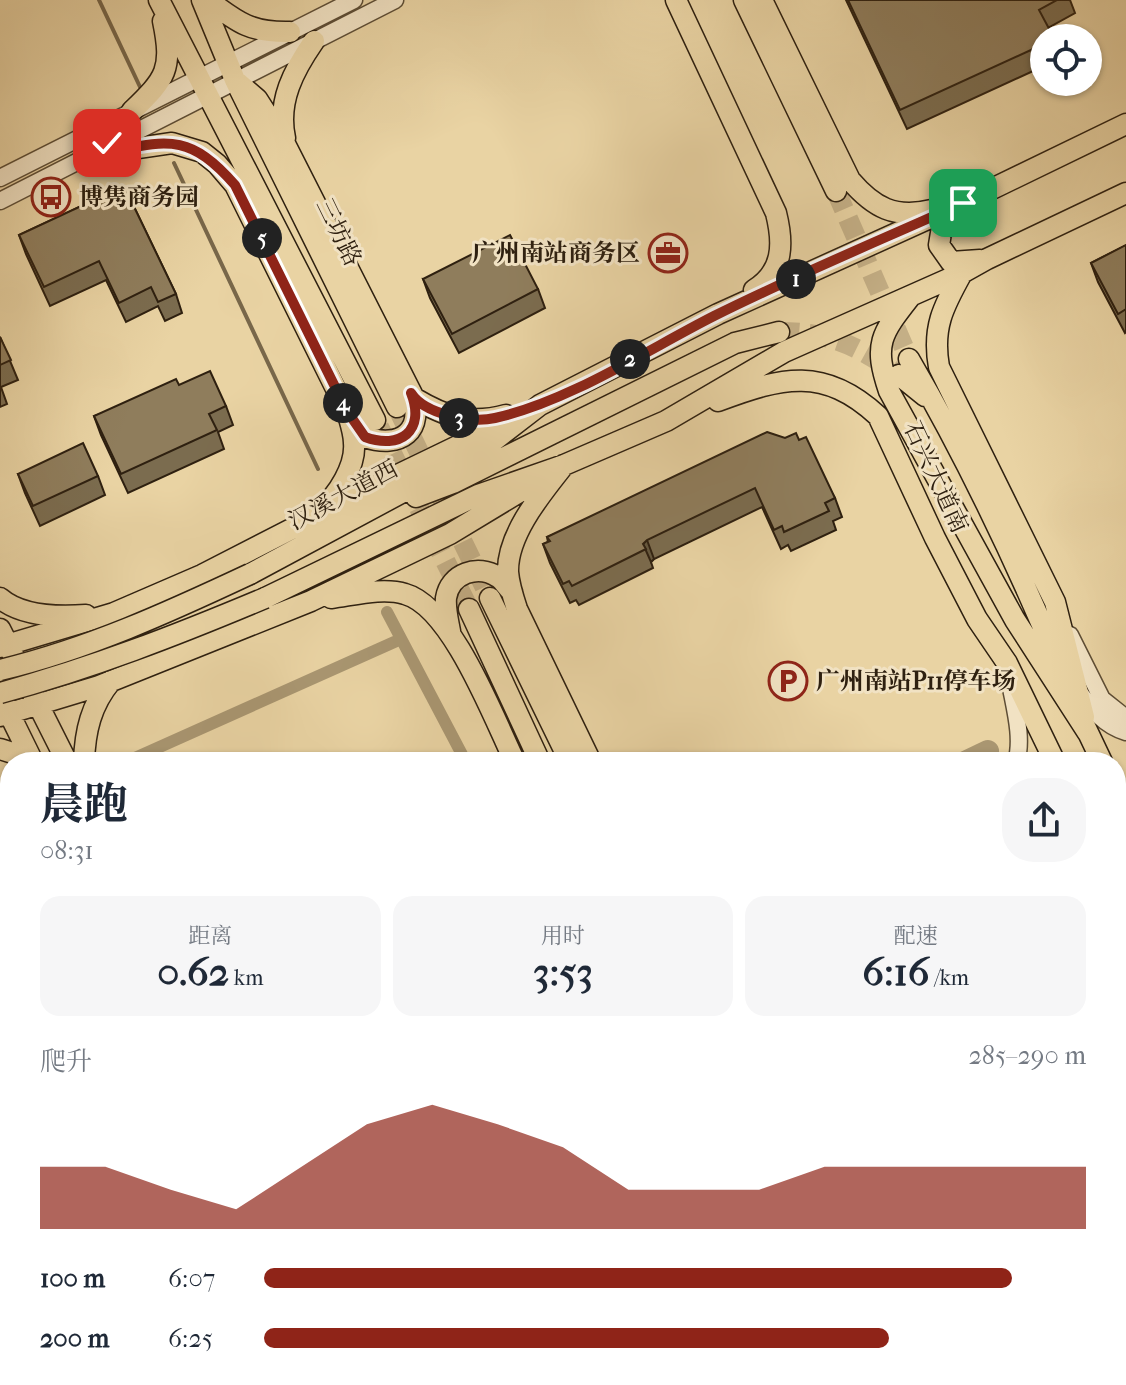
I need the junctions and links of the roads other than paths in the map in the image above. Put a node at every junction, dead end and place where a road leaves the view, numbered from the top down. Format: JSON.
{"nodes":[{"id":1,"x":159,"y":0,"type":"edge"},
{"id":2,"x":202,"y":0,"type":"edge"},
{"id":3,"x":208,"y":0,"type":"edge"},
{"id":4,"x":354,"y":0,"type":"edge"},
{"id":5,"x":395,"y":0,"type":"edge"},
{"id":6,"x":676,"y":0,"type":"edge"},
{"id":7,"x":744,"y":0,"type":"edge"},
{"id":8,"x":762,"y":0,"type":"edge"},
{"id":9,"x":290,"y":32,"type":"junction"},
{"id":10,"x":314,"y":41,"type":"junction"},
{"id":11,"x":231,"y":71,"type":"junction"},
{"id":12,"x":204,"y":86,"type":"junction"},
{"id":13,"x":132,"y":111,"type":"junction"},
{"id":14,"x":1126,"y":124,"type":"edge"},
{"id":15,"x":92,"y":132,"type":"junction"},
{"id":16,"x":288,"y":149,"type":"junction"},
{"id":17,"x":101,"y":151,"type":"junction"},
{"id":18,"x":0,"y":178,"type":"edge"},
{"id":19,"x":836,"y":191,"type":"tunnel mouth"},
{"id":20,"x":1126,"y":193,"type":"edge"},
{"id":21,"x":0,"y":201,"type":"edge"},
{"id":22,"x":963,"y":203,"type":"junction"},
{"id":23,"x":987,"y":259,"type":"junction"},
{"id":24,"x":962,"y":273,"type":"junction"},
{"id":25,"x":913,"y":293,"type":"junction"},
{"id":26,"x":718,"y":314,"type":"junction"},
{"id":27,"x":779,"y":332,"type":"tunnel mouth"},
{"id":28,"x":899,"y":375,"type":"junction"},
{"id":29,"x":404,"y":400,"type":"junction"},
{"id":30,"x":540,"y":405,"type":"junction"},
{"id":31,"x":347,"y":411,"type":"junction"},
{"id":32,"x":878,"y":416,"type":"junction"},
{"id":33,"x":375,"y":420,"type":"tunnel mouth"},
{"id":34,"x":666,"y":421,"type":"junction"},
{"id":35,"x":564,"y":465,"type":"junction"},
{"id":36,"x":306,"y":522,"type":"junction"},
{"id":37,"x":340,"y":526,"type":"junction"},
{"id":38,"x":512,"y":592,"type":"junction"},
{"id":39,"x":0,"y":598,"type":"edge"},
{"id":40,"x":490,"y":598,"type":"tunnel mouth"},
{"id":41,"x":311,"y":601,"type":"junction"},
{"id":42,"x":1055,"y":602,"type":"junction"},
{"id":43,"x":469,"y":609,"type":"tunnel mouth"},
{"id":44,"x":114,"y":613,"type":"junction"},
{"id":45,"x":76,"y":626,"type":"junction"},
{"id":46,"x":451,"y":634,"type":"junction"},
{"id":47,"x":2,"y":641,"type":"edge"},
{"id":48,"x":1054,"y":652,"type":"junction"},
{"id":49,"x":1007,"y":663,"type":"junction"},
{"id":50,"x":0,"y":670,"type":"edge"},
{"id":51,"x":105,"y":684,"type":"junction"},
{"id":52,"x":1078,"y":691,"type":"junction"},
{"id":53,"x":0,"y":693,"type":"edge"},
{"id":54,"x":38,"y":707,"type":"junction"},
{"id":55,"x":5,"y":715,"type":"edge"},
{"id":56,"x":1126,"y":718,"type":"edge"},
{"id":57,"x":1126,"y":732,"type":"edge"},
{"id":58,"x":1088,"y":733,"type":"junction"},
{"id":59,"x":27,"y":752,"type":"edge"},
{"id":60,"x":62,"y":752,"type":"edge"},
{"id":61,"x":85,"y":752,"type":"edge"},
{"id":62,"x":510,"y":752,"type":"edge"},
{"id":63,"x":535,"y":752,"type":"edge"},
{"id":64,"x":565,"y":752,"type":"edge"},
{"id":65,"x":586,"y":752,"type":"edge"},
{"id":66,"x":1019,"y":752,"type":"edge"},
{"id":67,"x":1050,"y":752,"type":"edge"},
{"id":68,"x":1097,"y":752,"type":"edge"}],
"edges":[{"from":1,"to":12,"type":"main road"},
{"from":1,"to":13,"type":"main road"},
{"from":2,"to":11,"type":"main road","name":"三坊路"},
{"from":3,"to":9,"type":"main road"},
{"from":4,"to":9,"type":"street"},
{"from":5,"to":10,"type":"street"},
{"from":6,"to":26,"type":"main road"},
{"from":7,"to":19,"type":"main road"},
{"from":8,"to":22,"type":"main road"},
{"from":9,"to":11,"type":"street"},
{"from":10,"to":11,"type":"street"},
{"from":10,"to":16,"type":"main road"},
{"from":11,"to":12,"type":"street"},
{"from":11,"to":16,"type":"main road"},
{"from":11,"to":29,"type":"main road","name":"三坊路"},
{"from":12,"to":13,"type":"street"},
{"from":12,"to":17,"type":"street"},
{"from":12,"to":33,"type":"main road"},
{"from":13,"to":15,"type":"street"},
{"from":14,"to":22,"type":"main road","name":"汉溪大道西"},
{"from":15,"to":17,"type":"street"},
{"from":15,"to":18,"type":"street"},
{"from":16,"to":29,"type":"main road"},
{"from":17,"to":21,"type":"street"},
{"from":17,"to":31,"type":"main road"},
{"from":20,"to":23,"type":"main road"},
{"from":22,"to":23,"type":"main road"},
{"from":22,"to":26,"type":"main road","name":"汉溪大道西"},
{"from":23,"to":24,"type":"main road"},
{"from":24,"to":25,"type":"main road"},
{"from":24,"to":42,"type":"main road"},
{"from":25,"to":28,"type":"main road"},
{"from":25,"to":34,"type":"main road"},
{"from":26,"to":30,"type":"main road","name":"汉溪大道西"},
{"from":27,"to":37,"type":"main road"},
{"from":28,"to":32,"type":"main road"},
{"from":28,"to":48,"type":"main road","name":"石兴大道南"},
{"from":28,"to":58,"type":"main road"},
{"from":29,"to":30,"type":"main road"},
{"from":29,"to":31,"type":"main road"},
{"from":30,"to":36,"type":"main road"},
{"from":30,"to":37,"type":"main road","name":"汉溪大道西"},
{"from":31,"to":36,"type":"main road"},
{"from":32,"to":34,"type":"main road","name":"石兴大道南"},
{"from":32,"to":49,"type":"main road","name":"石兴大道南"},
{"from":34,"to":35,"type":"main road"},
{"from":35,"to":38,"type":"main road"},
{"from":35,"to":41,"type":"main road"},
{"from":35,"to":53,"type":"main road","bridge":true},
{"from":36,"to":44,"type":"main road"},
{"from":37,"to":50,"type":"main road","name":"汉溪大道西","bridge":true},
{"from":38,"to":46,"type":"main road"},
{"from":38,"to":65,"type":"main road"},
{"from":39,"to":44,"type":"main road"},
{"from":40,"to":64,"type":"main road"},
{"from":41,"to":46,"type":"main road"},
{"from":41,"to":51,"type":"main road"},
{"from":42,"to":52,"type":"main road"},
{"from":42,"to":56,"type":"street"},
{"from":43,"to":63,"type":"main road"},
{"from":44,"to":45,"type":"main road"},
{"from":45,"to":47,"type":"main road"},
{"from":45,"to":51,"type":"main road"},
{"from":46,"to":62,"type":"main road"},
{"from":47,"to":54,"type":"main road"},
{"from":48,"to":52,"type":"street"},
{"from":48,"to":58,"type":"main road","name":"石兴大道南"},
{"from":49,"to":66,"type":"street"},
{"from":49,"to":67,"type":"main road","name":"石兴大道南"},
{"from":51,"to":54,"type":"main road"},
{"from":51,"to":61,"type":"main road"},
{"from":52,"to":57,"type":"street"},
{"from":52,"to":58,"type":"main road"},
{"from":53,"to":55,"type":"main road"},
{"from":54,"to":55,"type":"main road"},
{"from":54,"to":60,"type":"main road"},
{"from":55,"to":59,"type":"main road"},
{"from":58,"to":68,"type":"main road","name":"石兴大道南"}]}
